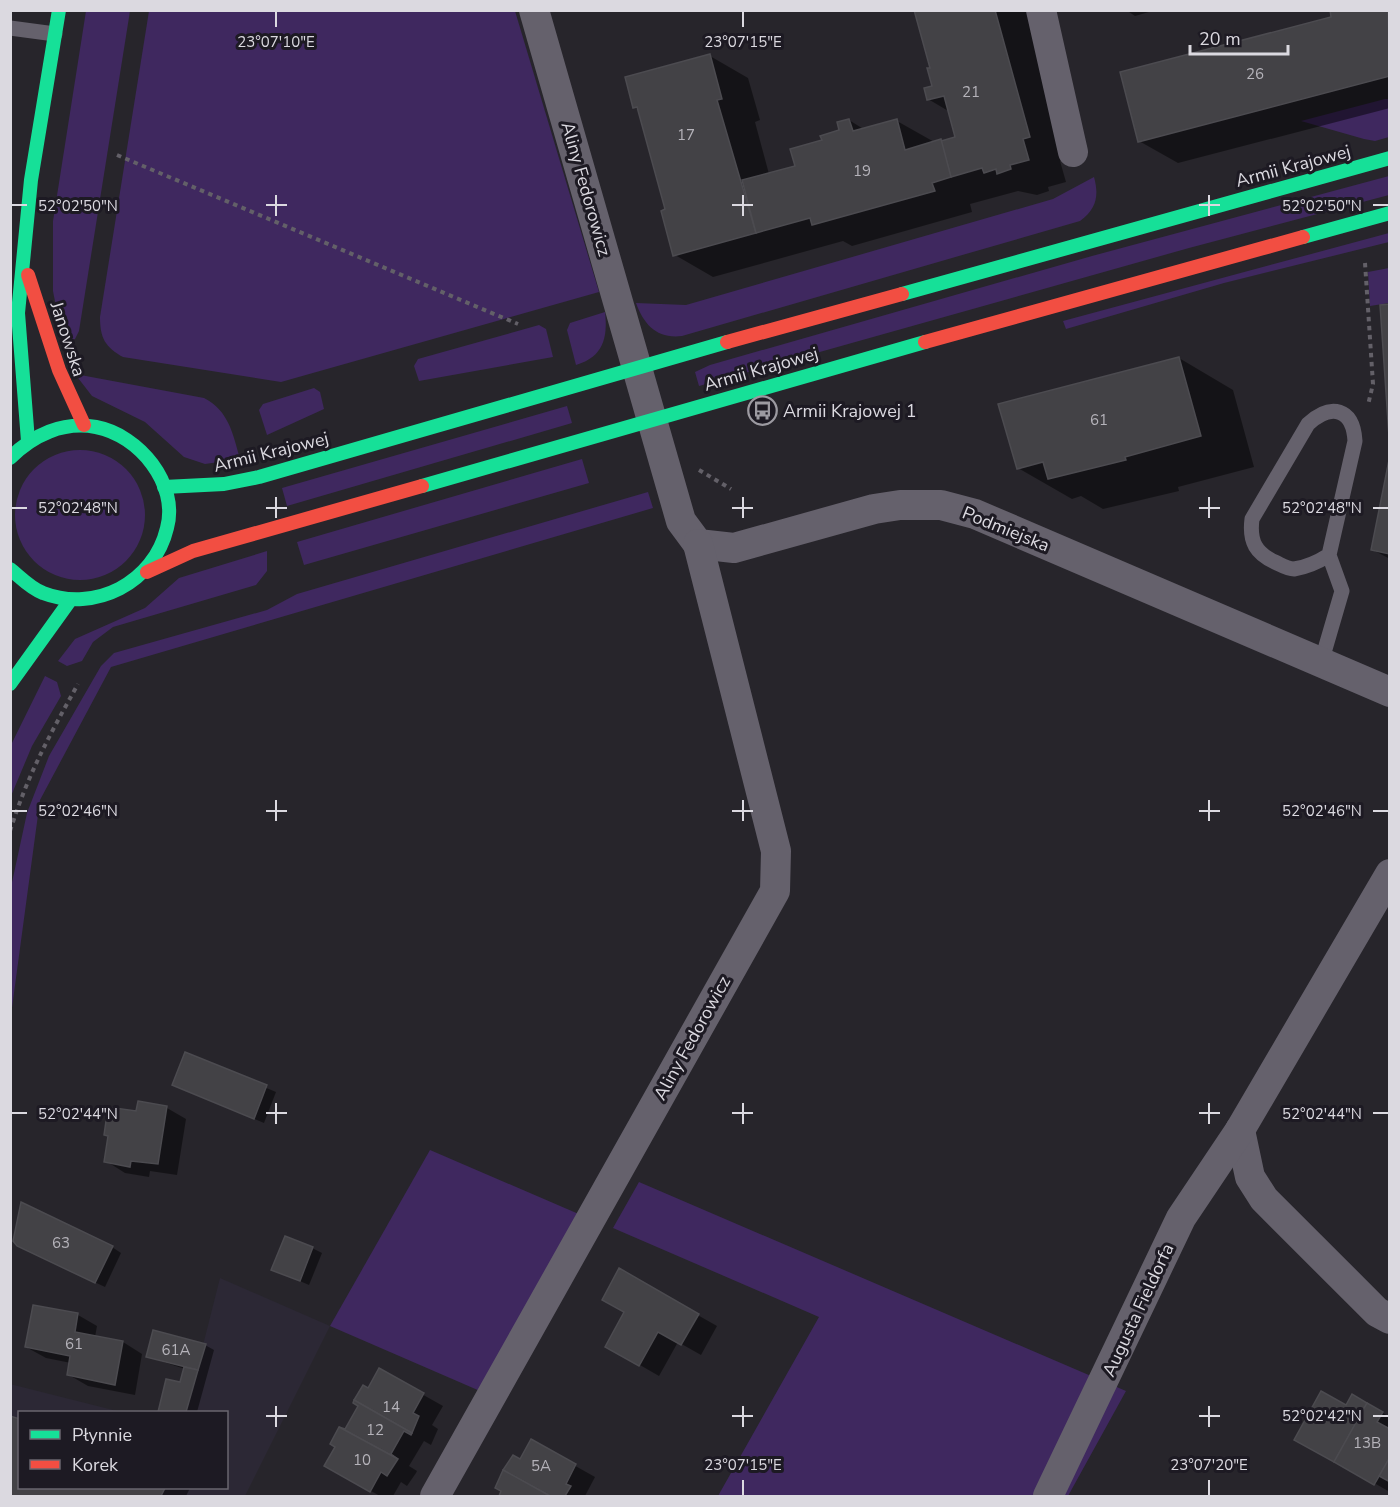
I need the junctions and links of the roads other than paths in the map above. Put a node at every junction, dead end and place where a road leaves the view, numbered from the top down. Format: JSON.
{"nodes":[{"id":1,"x":41,"y":10,"type":"edge"},
{"id":2,"x":534,"y":10,"type":"edge"},
{"id":3,"x":1041,"y":10,"type":"edge"},
{"id":4,"x":59,"y":12,"type":"edge"},
{"id":5,"x":10,"y":28,"type":"edge"},
{"id":6,"x":55,"y":34,"type":"junction"},
{"id":7,"x":1073,"y":152,"type":"dead end"},
{"id":8,"x":1389,"y":158,"type":"edge"},
{"id":9,"x":1389,"y":213,"type":"edge"},
{"id":10,"x":24,"y":262,"type":"junction"},
{"id":11,"x":638,"y":367,"type":"junction"},
{"id":12,"x":652,"y":418,"type":"junction"},
{"id":13,"x":84,"y":425,"type":"junction"},
{"id":14,"x":28,"y":441,"type":"junction"},
{"id":15,"x":10,"y":458,"type":"edge"},
{"id":16,"x":164,"y":487,"type":"junction"},
{"id":17,"x":698,"y":544,"type":"junction"},
{"id":18,"x":1329,"y":555,"type":"junction"},
{"id":19,"x":11,"y":570,"type":"edge"},
{"id":20,"x":147,"y":572,"type":"junction"},
{"id":21,"x":10,"y":588,"type":"edge"},
{"id":22,"x":69,"y":602,"type":"junction"},
{"id":23,"x":1321,"y":663,"type":"junction"},
{"id":24,"x":10,"y":684,"type":"edge"},
{"id":25,"x":1389,"y":692,"type":"edge"},
{"id":26,"x":1389,"y":874,"type":"edge"},
{"id":27,"x":1240,"y":1130,"type":"junction"},
{"id":28,"x":1389,"y":1319,"type":"edge"},
{"id":29,"x":435,"y":1497,"type":"edge"},
{"id":30,"x":1048,"y":1497,"type":"edge"}],
"edges":[{"from":1,"to":4,"type":"lane"},
{"from":2,"to":11,"type":"street","name":"Aliny Fedorowicz"},
{"from":3,"to":7,"type":"street"},
{"from":4,"to":6,"type":"street","name":"Janowska"},
{"from":5,"to":6,"type":"lane"},
{"from":6,"to":10,"type":"street","name":"Janowska"},
{"from":8,"to":11,"type":"street","name":"Armii Krajowej"},
{"from":9,"to":12,"type":"street","name":"Armii Krajowej"},
{"from":10,"to":13,"type":"street","name":"Janowska"},
{"from":10,"to":14,"type":"street","name":"Janowska"},
{"from":11,"to":12,"type":"street","name":"Aliny Fedorowicz"},
{"from":11,"to":16,"type":"street","name":"Armii Krajowej"},
{"from":12,"to":17,"type":"street"},
{"from":12,"to":20,"type":"street","name":"Armii Krajowej"},
{"from":13,"to":14,"type":"street"},
{"from":13,"to":16,"type":"street"},
{"from":14,"to":15,"type":"street"},
{"from":16,"to":20,"type":"street"},
{"from":17,"to":23,"type":"street","name":"Podmiejska"},
{"from":17,"to":29,"type":"street","name":"Aliny Fedorowicz"},
{"from":18,"to":18,"type":"lane"},
{"from":18,"to":23,"type":"lane"},
{"from":19,"to":21,"type":"street"},
{"from":19,"to":22,"type":"street"},
{"from":20,"to":22,"type":"street","name":"Armii Krajowej"},
{"from":22,"to":24,"type":"street"},
{"from":23,"to":25,"type":"street","name":"Podmiejska"},
{"from":26,"to":27,"type":"street","name":"Augusta Fieldorfa"},
{"from":27,"to":28,"type":"street"},
{"from":27,"to":30,"type":"street","name":"Augusta Fieldorfa"}]}
